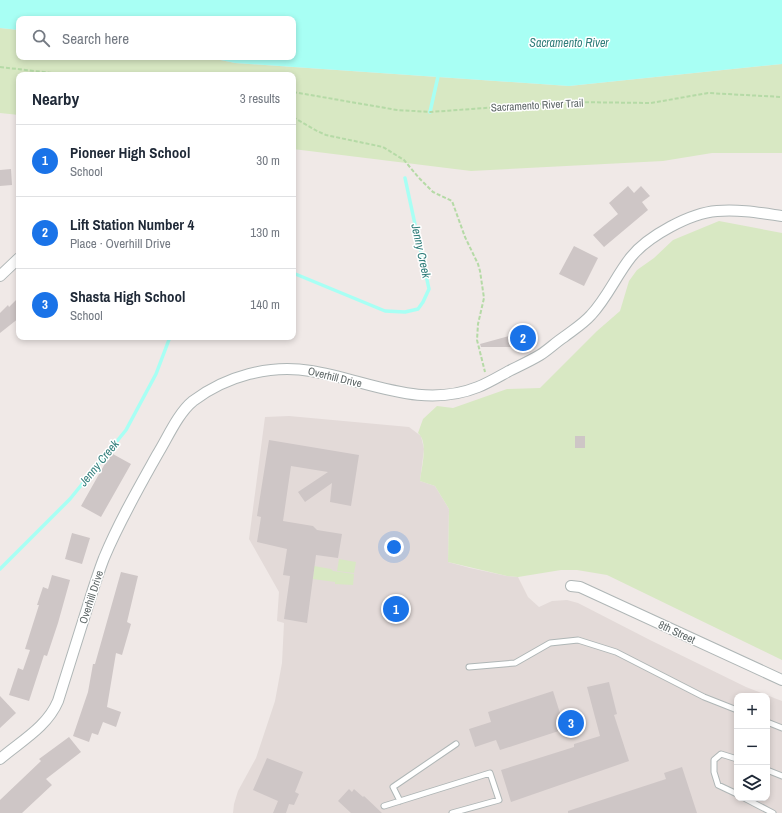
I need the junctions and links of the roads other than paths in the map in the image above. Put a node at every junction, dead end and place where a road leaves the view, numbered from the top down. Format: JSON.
{"nodes":[{"id":1,"x":782,"y":216,"type":"edge"},
{"id":2,"x":16,"y":261,"type":"edge"},
{"id":3,"x":0,"y":276,"type":"edge"},
{"id":4,"x":571,"y":586,"type":"dead end"},
{"id":5,"x":469,"y":667,"type":"dead end"},
{"id":6,"x":782,"y":680,"type":"edge"},
{"id":7,"x":734,"y":709,"type":"edge"},
{"id":8,"x":770,"y":723,"type":"edge"},
{"id":9,"x":782,"y":728,"type":"edge"},
{"id":10,"x":456,"y":744,"type":"dead end"},
{"id":11,"x":734,"y":758,"type":"edge"},
{"id":12,"x":0,"y":759,"type":"edge"},
{"id":13,"x":770,"y":771,"type":"edge"},
{"id":14,"x":782,"y":776,"type":"edge"},
{"id":15,"x":734,"y":793,"type":"edge"},
{"id":16,"x":400,"y":801,"type":"junction"},
{"id":17,"x":750,"y":801,"type":"edge"},
{"id":18,"x":384,"y":806,"type":"dead end"},
{"id":19,"x":452,"y":813,"type":"edge"},
{"id":20,"x":773,"y":813,"type":"edge"}],
"edges":[{"from":1,"to":12,"type":"street","name":"Overhill Drive"},
{"from":2,"to":3,"type":"street"},
{"from":4,"to":6,"type":"street","name":"8th Street"},
{"from":5,"to":7,"type":"lane"},
{"from":8,"to":9,"type":"lane"},
{"from":10,"to":16,"type":"lane"},
{"from":11,"to":15,"type":"lane"},
{"from":13,"to":14,"type":"lane"},
{"from":16,"to":18,"type":"lane"},
{"from":16,"to":19,"type":"lane"},
{"from":17,"to":20,"type":"lane"}]}
